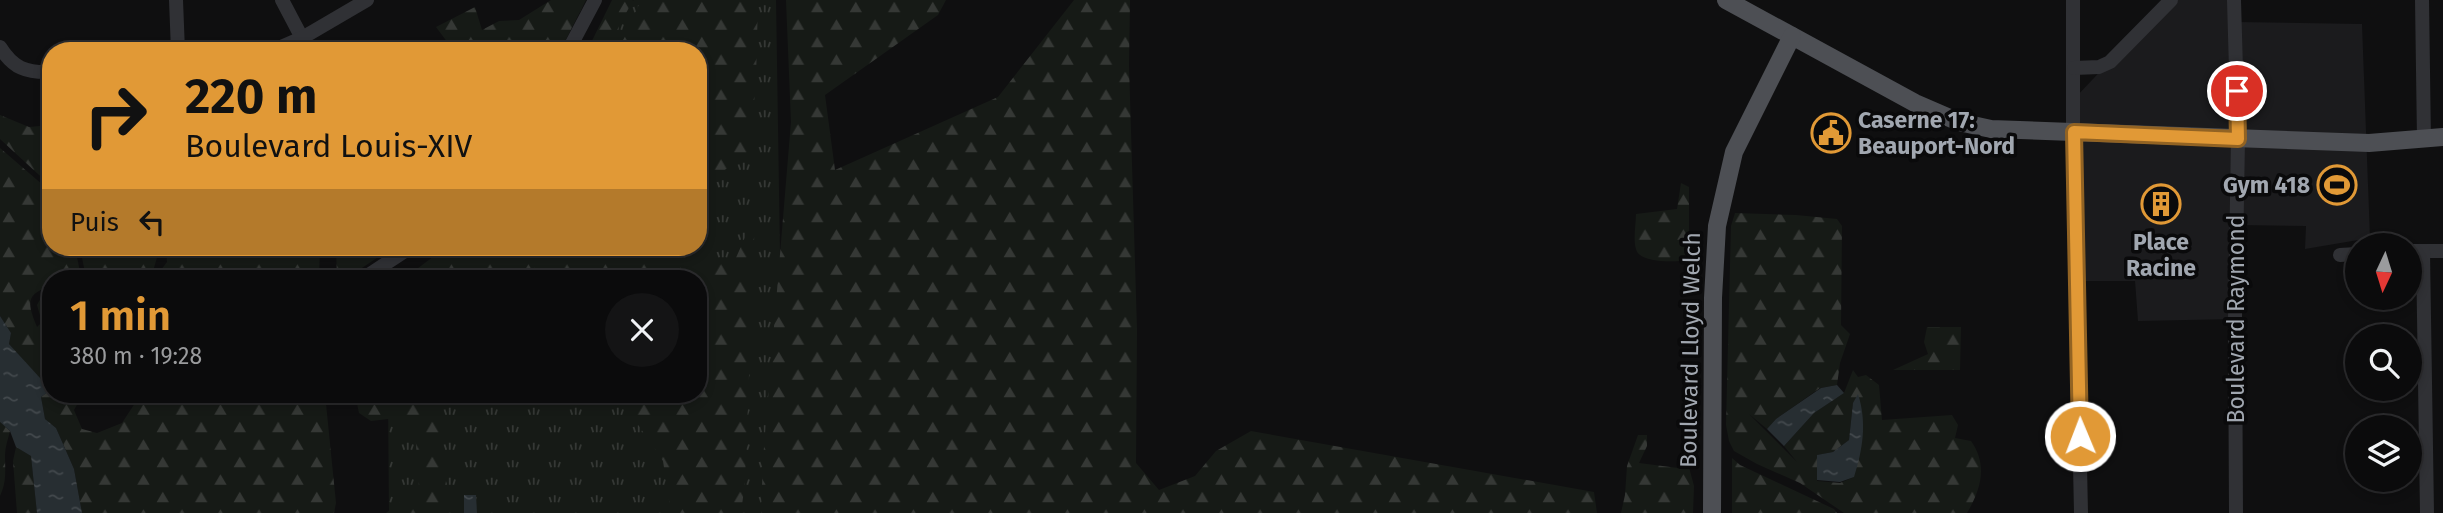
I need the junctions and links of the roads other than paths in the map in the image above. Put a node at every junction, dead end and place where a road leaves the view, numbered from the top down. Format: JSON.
{"nodes":[{"id":1,"x":176,"y":0,"type":"edge"},
{"id":2,"x":282,"y":0,"type":"edge"},
{"id":3,"x":368,"y":0,"type":"edge"},
{"id":4,"x":595,"y":0,"type":"edge"},
{"id":5,"x":1726,"y":0,"type":"edge"},
{"id":6,"x":2073,"y":0,"type":"edge"},
{"id":7,"x":2171,"y":0,"type":"edge"},
{"id":8,"x":2234,"y":0,"type":"edge"},
{"id":9,"x":2422,"y":0,"type":"edge"},
{"id":10,"x":1792,"y":36,"type":"junction"},
{"id":11,"x":302,"y":38,"type":"junction"},
{"id":12,"x":178,"y":42,"type":"edge"},
{"id":13,"x":293,"y":42,"type":"edge"},
{"id":14,"x":573,"y":42,"type":"edge"},
{"id":15,"x":0,"y":47,"type":"edge"},
{"id":16,"x":2074,"y":68,"type":"junction"},
{"id":17,"x":42,"y":71,"type":"edge"},
{"id":18,"x":2074,"y":132,"type":"junction"},
{"id":19,"x":2443,"y":137,"type":"edge"},
{"id":20,"x":2238,"y":139,"type":"junction"},
{"id":21,"x":2424,"y":140,"type":"junction"},
{"id":22,"x":2422,"y":251,"type":"edge"},
{"id":23,"x":2443,"y":251,"type":"edge"},
{"id":24,"x":2340,"y":255,"type":"dead end"},
{"id":25,"x":2345,"y":255,"type":"edge"},
{"id":26,"x":397,"y":256,"type":"edge"},
{"id":27,"x":376,"y":270,"type":"edge"},
{"id":28,"x":2418,"y":310,"type":"edge"},
{"id":29,"x":1712,"y":513,"type":"edge"},
{"id":30,"x":2081,"y":513,"type":"edge"},
{"id":31,"x":2236,"y":513,"type":"edge"},
{"id":32,"x":2427,"y":513,"type":"edge"}],
"edges":[{"from":1,"to":12,"type":"street"},
{"from":2,"to":11,"type":"street"},
{"from":3,"to":11,"type":"street"},
{"from":4,"to":14,"type":"street"},
{"from":5,"to":10,"type":"main road"},
{"from":6,"to":16,"type":"street"},
{"from":7,"to":16,"type":"street"},
{"from":8,"to":20,"type":"street","name":"Boulevard Raymond"},
{"from":9,"to":21,"type":"street"},
{"from":10,"to":18,"type":"main road"},
{"from":10,"to":29,"type":"main road","name":"Boulevard Lloyd Welch"},
{"from":11,"to":13,"type":"street"},
{"from":15,"to":17,"type":"street"},
{"from":16,"to":18,"type":"street"},
{"from":18,"to":20,"type":"main road"},
{"from":18,"to":30,"type":"street"},
{"from":19,"to":21,"type":"main road"},
{"from":20,"to":21,"type":"main road"},
{"from":20,"to":31,"type":"street","name":"Boulevard Raymond"},
{"from":22,"to":23,"type":"street"},
{"from":24,"to":25,"type":"street"},
{"from":26,"to":27,"type":"street"},
{"from":28,"to":32,"type":"street"}]}
